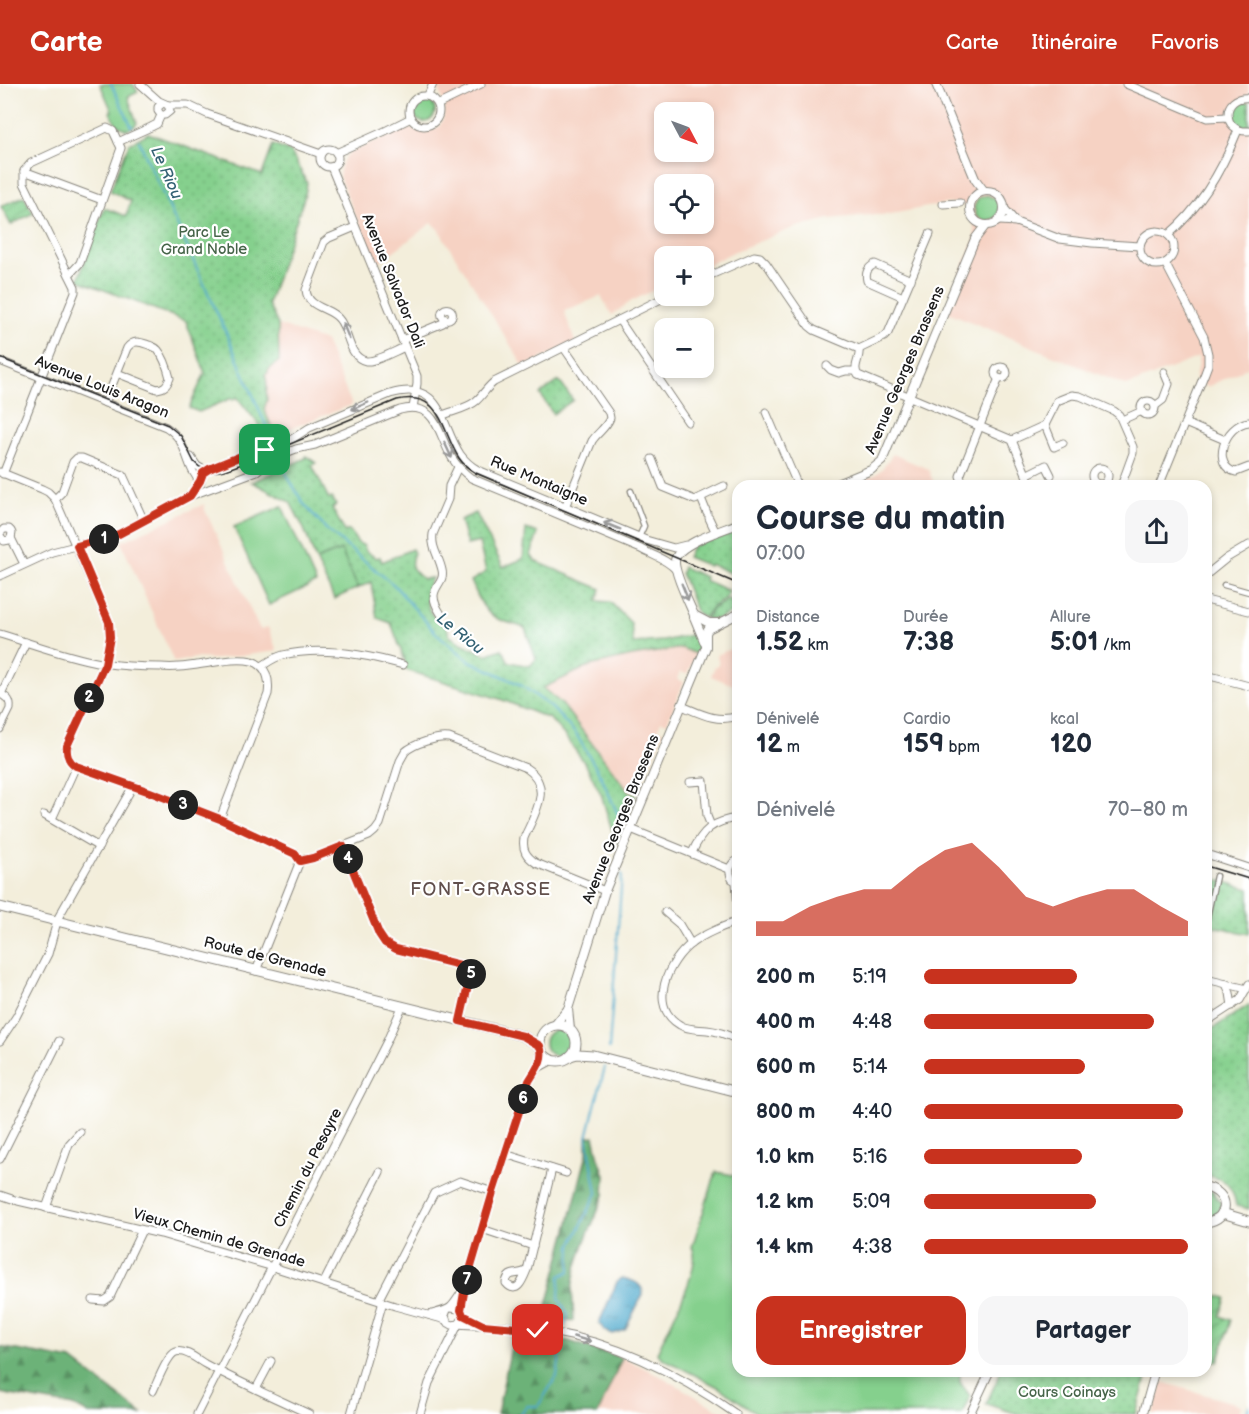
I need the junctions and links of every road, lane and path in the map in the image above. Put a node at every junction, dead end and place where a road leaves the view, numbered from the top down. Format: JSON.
{"nodes":[{"id":1,"x":140,"y":84,"type":"edge"},
{"id":2,"x":433,"y":84,"type":"edge"},
{"id":3,"x":481,"y":84,"type":"edge"},
{"id":4,"x":936,"y":84,"type":"edge"},
{"id":5,"x":1126,"y":84,"type":"edge"},
{"id":6,"x":428,"y":95,"type":"junction"},
{"id":7,"x":1249,"y":98,"type":"edge"},
{"id":8,"x":438,"y":104,"type":"junction"},
{"id":9,"x":164,"y":108,"type":"junction"},
{"id":10,"x":1228,"y":117,"type":"junction"},
{"id":11,"x":411,"y":118,"type":"junction"},
{"id":12,"x":1238,"y":130,"type":"junction"},
{"id":13,"x":1249,"y":131,"type":"edge"},
{"id":14,"x":118,"y":142,"type":"junction"},
{"id":15,"x":336,"y":153,"type":"junction"},
{"id":16,"x":321,"y":154,"type":"junction"},
{"id":17,"x":331,"y":167,"type":"junction"},
{"id":18,"x":24,"y":171,"type":"junction"},
{"id":19,"x":980,"y":193,"type":"junction"},
{"id":20,"x":102,"y":200,"type":"junction"},
{"id":21,"x":960,"y":203,"type":"dead end"},
{"id":22,"x":943,"y":204,"type":"dead end"},
{"id":23,"x":1005,"y":209,"type":"junction"},
{"id":24,"x":973,"y":219,"type":"junction"},
{"id":25,"x":1000,"y":221,"type":"junction"},
{"id":26,"x":1016,"y":222,"type":"junction"},
{"id":27,"x":985,"y":226,"type":"junction"},
{"id":28,"x":356,"y":227,"type":"junction"},
{"id":29,"x":930,"y":234,"type":"dead end"},
{"id":30,"x":1168,"y":235,"type":"junction"},
{"id":31,"x":975,"y":239,"type":"junction"},
{"id":32,"x":1140,"y":246,"type":"junction"},
{"id":33,"x":1165,"y":263,"type":"junction"},
{"id":34,"x":714,"y":274,"type":"edge"},
{"id":35,"x":69,"y":275,"type":"junction"},
{"id":36,"x":911,"y":280,"type":"junction"},
{"id":37,"x":903,"y":297,"type":"junction"},
{"id":38,"x":654,"y":302,"type":"edge"},
{"id":39,"x":445,"y":319,"type":"dead end"},
{"id":40,"x":619,"y":320,"type":"junction"},
{"id":41,"x":404,"y":343,"type":"junction"},
{"id":42,"x":564,"y":348,"type":"junction"},
{"id":43,"x":859,"y":349,"type":"junction"},
{"id":44,"x":0,"y":360,"type":"edge"},
{"id":45,"x":827,"y":366,"type":"dead end"},
{"id":46,"x":855,"y":371,"type":"junction"},
{"id":47,"x":1164,"y":372,"type":"dead end"},
{"id":48,"x":117,"y":373,"type":"junction"},
{"id":49,"x":42,"y":376,"type":"junction"},
{"id":50,"x":999,"y":378,"type":"dead end"},
{"id":51,"x":416,"y":391,"type":"junction"},
{"id":52,"x":909,"y":397,"type":"junction"},
{"id":53,"x":106,"y":401,"type":"junction"},
{"id":54,"x":412,"y":408,"type":"junction"},
{"id":55,"x":766,"y":412,"type":"dead end"},
{"id":56,"x":443,"y":415,"type":"junction"},
{"id":57,"x":1122,"y":420,"type":"junction"},
{"id":58,"x":688,"y":422,"type":"dead end"},
{"id":59,"x":1249,"y":422,"type":"edge"},
{"id":60,"x":1185,"y":423,"type":"junction"},
{"id":61,"x":1045,"y":425,"type":"junction"},
{"id":62,"x":979,"y":426,"type":"junction"},
{"id":63,"x":1012,"y":440,"type":"junction"},
{"id":64,"x":1225,"y":440,"type":"junction"},
{"id":65,"x":1064,"y":443,"type":"dead end"},
{"id":66,"x":652,"y":459,"type":"dead end"},
{"id":67,"x":458,"y":467,"type":"junction"},
{"id":68,"x":1249,"y":467,"type":"edge"},
{"id":69,"x":206,"y":471,"type":"junction"},
{"id":70,"x":2,"y":473,"type":"edge"},
{"id":71,"x":1026,"y":475,"type":"junction"},
{"id":72,"x":1051,"y":475,"type":"dead end"},
{"id":73,"x":795,"y":480,"type":"edge"},
{"id":74,"x":847,"y":480,"type":"edge"},
{"id":75,"x":962,"y":480,"type":"edge"},
{"id":76,"x":1028,"y":480,"type":"edge"},
{"id":77,"x":1124,"y":480,"type":"edge"},
{"id":78,"x":1161,"y":480,"type":"edge"},
{"id":79,"x":200,"y":481,"type":"junction"},
{"id":80,"x":724,"y":486,"type":"dead end"},
{"id":81,"x":211,"y":488,"type":"junction"},
{"id":82,"x":631,"y":491,"type":"dead end"},
{"id":83,"x":190,"y":496,"type":"junction"},
{"id":84,"x":701,"y":498,"type":"junction"},
{"id":85,"x":55,"y":499,"type":"junction"},
{"id":86,"x":565,"y":507,"type":"junction"},
{"id":87,"x":144,"y":520,"type":"junction"},
{"id":88,"x":732,"y":526,"type":"edge"},
{"id":89,"x":716,"y":533,"type":"junction"},
{"id":90,"x":0,"y":535,"type":"edge"},
{"id":91,"x":639,"y":537,"type":"junction"},
{"id":92,"x":1249,"y":544,"type":"edge"},
{"id":93,"x":687,"y":545,"type":"junction"},
{"id":94,"x":77,"y":546,"type":"junction"},
{"id":95,"x":24,"y":564,"type":"junction"},
{"id":96,"x":676,"y":570,"type":"junction"},
{"id":97,"x":1212,"y":570,"type":"edge"},
{"id":98,"x":0,"y":576,"type":"edge"},
{"id":99,"x":1224,"y":585,"type":"dead end"},
{"id":100,"x":1249,"y":592,"type":"edge"},
{"id":101,"x":1212,"y":602,"type":"edge"},
{"id":102,"x":1249,"y":611,"type":"edge"},
{"id":103,"x":441,"y":614,"type":"dead end"},
{"id":104,"x":694,"y":615,"type":"junction"},
{"id":105,"x":732,"y":617,"type":"edge"},
{"id":106,"x":720,"y":623,"type":"junction"},
{"id":107,"x":0,"y":634,"type":"edge"},
{"id":108,"x":706,"y":640,"type":"junction"},
{"id":109,"x":26,"y":642,"type":"junction"},
{"id":110,"x":105,"y":664,"type":"junction"},
{"id":111,"x":403,"y":665,"type":"dead end"},
{"id":112,"x":262,"y":666,"type":"junction"},
{"id":113,"x":1212,"y":677,"type":"edge"},
{"id":114,"x":1249,"y":686,"type":"edge"},
{"id":115,"x":0,"y":694,"type":"edge"},
{"id":116,"x":681,"y":706,"type":"junction"},
{"id":117,"x":732,"y":718,"type":"edge"},
{"id":118,"x":0,"y":729,"type":"edge"},
{"id":119,"x":76,"y":766,"type":"junction"},
{"id":120,"x":690,"y":782,"type":"dead end"},
{"id":121,"x":133,"y":786,"type":"junction"},
{"id":122,"x":44,"y":815,"type":"dead end"},
{"id":123,"x":52,"y":819,"type":"junction"},
{"id":124,"x":220,"y":819,"type":"junction"},
{"id":125,"x":732,"y":819,"type":"edge"},
{"id":126,"x":711,"y":826,"type":"junction"},
{"id":127,"x":631,"y":829,"type":"junction"},
{"id":128,"x":99,"y":846,"type":"junction"},
{"id":129,"x":343,"y":846,"type":"junction"},
{"id":130,"x":692,"y":853,"type":"junction"},
{"id":131,"x":1212,"y":856,"type":"edge"},
{"id":132,"x":300,"y":861,"type":"junction"},
{"id":133,"x":732,"y":864,"type":"edge"},
{"id":134,"x":1249,"y":868,"type":"edge"},
{"id":135,"x":729,"y":869,"type":"junction"},
{"id":136,"x":1215,"y":876,"type":"dead end"},
{"id":137,"x":732,"y":879,"type":"edge"},
{"id":138,"x":606,"y":891,"type":"junction"},
{"id":139,"x":1212,"y":891,"type":"edge"},
{"id":140,"x":0,"y":907,"type":"edge"},
{"id":141,"x":665,"y":912,"type":"dead end"},
{"id":142,"x":57,"y":921,"type":"junction"},
{"id":143,"x":732,"y":923,"type":"edge"},
{"id":144,"x":691,"y":944,"type":"junction"},
{"id":145,"x":256,"y":971,"type":"junction"},
{"id":146,"x":1212,"y":980,"type":"edge"},
{"id":147,"x":1226,"y":984,"type":"junction"},
{"id":148,"x":1248,"y":986,"type":"edge"},
{"id":149,"x":1232,"y":1006,"type":"junction"},
{"id":150,"x":402,"y":1007,"type":"junction"},
{"id":151,"x":568,"y":1009,"type":"junction"},
{"id":152,"x":1212,"y":1018,"type":"edge"},
{"id":153,"x":460,"y":1021,"type":"junction"},
{"id":154,"x":555,"y":1025,"type":"junction"},
{"id":155,"x":570,"y":1029,"type":"junction"},
{"id":156,"x":544,"y":1031,"type":"junction"},
{"id":157,"x":523,"y":1036,"type":"junction"},
{"id":158,"x":732,"y":1037,"type":"edge"},
{"id":159,"x":0,"y":1041,"type":"edge"},
{"id":160,"x":59,"y":1041,"type":"dead end"},
{"id":161,"x":576,"y":1042,"type":"junction"},
{"id":162,"x":541,"y":1048,"type":"junction"},
{"id":163,"x":593,"y":1054,"type":"junction"},
{"id":164,"x":570,"y":1056,"type":"junction"},
{"id":165,"x":553,"y":1060,"type":"junction"},
{"id":166,"x":538,"y":1068,"type":"junction"},
{"id":167,"x":732,"y":1090,"type":"edge"},
{"id":168,"x":80,"y":1132,"type":"dead end"},
{"id":169,"x":505,"y":1154,"type":"junction"},
{"id":170,"x":0,"y":1159,"type":"edge"},
{"id":171,"x":552,"y":1169,"type":"junction"},
{"id":172,"x":380,"y":1172,"type":"dead end"},
{"id":173,"x":566,"y":1173,"type":"dead end"},
{"id":174,"x":1212,"y":1189,"type":"edge"},
{"id":175,"x":493,"y":1192,"type":"junction"},
{"id":176,"x":0,"y":1196,"type":"edge"},
{"id":177,"x":46,"y":1208,"type":"junction"},
{"id":178,"x":1222,"y":1213,"type":"junction"},
{"id":179,"x":1212,"y":1220,"type":"edge"},
{"id":180,"x":1249,"y":1221,"type":"edge"},
{"id":181,"x":482,"y":1229,"type":"junction"},
{"id":182,"x":142,"y":1230,"type":"junction"},
{"id":183,"x":533,"y":1246,"type":"junction"},
{"id":184,"x":273,"y":1266,"type":"junction"},
{"id":185,"x":526,"y":1270,"type":"dead end"},
{"id":186,"x":324,"y":1282,"type":"junction"},
{"id":187,"x":465,"y":1287,"type":"junction"},
{"id":188,"x":93,"y":1300,"type":"dead end"},
{"id":189,"x":381,"y":1301,"type":"junction"},
{"id":190,"x":449,"y":1309,"type":"junction"},
{"id":191,"x":462,"y":1312,"type":"junction"},
{"id":192,"x":429,"y":1315,"type":"junction"},
{"id":193,"x":453,"y":1323,"type":"junction"},
{"id":194,"x":483,"y":1325,"type":"junction"},
{"id":195,"x":271,"y":1361,"type":"dead end"},
{"id":196,"x":219,"y":1372,"type":"junction"},
{"id":197,"x":987,"y":1377,"type":"edge"},
{"id":198,"x":1153,"y":1377,"type":"edge"},
{"id":199,"x":256,"y":1389,"type":"junction"},
{"id":200,"x":153,"y":1391,"type":"dead end"},
{"id":201,"x":197,"y":1414,"type":"edge"},
{"id":202,"x":309,"y":1414,"type":"edge"},
{"id":203,"x":351,"y":1414,"type":"edge"},
{"id":204,"x":420,"y":1414,"type":"edge"},
{"id":205,"x":736,"y":1414,"type":"edge"},
{"id":206,"x":970,"y":1414,"type":"edge"},
{"id":207,"x":1143,"y":1414,"type":"edge"}],
"edges":[{"from":1,"to":9,"type":"street"},
{"from":2,"to":6,"type":"street"},
{"from":3,"to":8,"type":"street"},
{"from":4,"to":19,"type":"street"},
{"from":5,"to":10,"type":"street"},
{"from":6,"to":8,"type":"street"},
{"from":6,"to":11,"type":"street"},
{"from":7,"to":10,"type":"street"},
{"from":8,"to":11,"type":"street"},
{"from":9,"to":14,"type":"street"},
{"from":9,"to":16,"type":"street"},
{"from":10,"to":12,"type":"street"},
{"from":11,"to":15,"type":"street"},
{"from":12,"to":13,"type":"street"},
{"from":12,"to":30,"type":"street"},
{"from":14,"to":18,"type":"street"},
{"from":14,"to":20,"type":"street"},
{"from":15,"to":16,"type":"street"},
{"from":15,"to":17,"type":"street"},
{"from":16,"to":17,"type":"street"},
{"from":17,"to":28,"type":"street","name":"Avenue Salvador Dali"},
{"from":18,"to":20,"type":"street"},
{"from":18,"to":35,"type":"street"},
{"from":19,"to":23,"type":"street"},
{"from":19,"to":24,"type":"street"},
{"from":20,"to":35,"type":"street"},
{"from":21,"to":22,"type":"street"},
{"from":23,"to":25,"type":"street"},
{"from":23,"to":26,"type":"street"},
{"from":24,"to":27,"type":"street"},
{"from":24,"to":31,"type":"street","name":"Avenue Georges Brassens"},
{"from":25,"to":26,"type":"street"},
{"from":25,"to":27,"type":"street"},
{"from":26,"to":32,"type":"street"},
{"from":27,"to":31,"type":"street","name":"Avenue Georges Brassens"},
{"from":28,"to":41,"type":"street","name":"Avenue Salvador Dali"},
{"from":41,"to":28,"type":"street","one_way":true},
{"from":29,"to":36,"type":"street"},
{"from":30,"to":32,"type":"street"},
{"from":30,"to":33,"type":"street"},
{"from":31,"to":52,"type":"street","name":"Avenue Georges Brassens"},
{"from":32,"to":33,"type":"street"},
{"from":33,"to":60,"type":"street"},
{"from":34,"to":43,"type":"street"},
{"from":35,"to":49,"type":"street"},
{"from":36,"to":37,"type":"street"},
{"from":36,"to":37,"type":"street"},
{"from":37,"to":43,"type":"street"},
{"from":38,"to":40,"type":"street"},
{"from":39,"to":41,"type":"street"},
{"from":40,"to":42,"type":"street"},
{"from":40,"to":58,"type":"street"},
{"from":41,"to":51,"type":"street","name":"Avenue Salvador Dali"},
{"from":42,"to":56,"type":"street"},
{"from":42,"to":86,"type":"street"},
{"from":43,"to":46,"type":"street"},
{"from":44,"to":49,"type":"street","name":"Avenue Louis Aragon"},
{"from":45,"to":46,"type":"street"},
{"from":46,"to":52,"type":"street"},
{"from":47,"to":57,"type":"street"},
{"from":48,"to":48,"type":"street"},
{"from":48,"to":53,"type":"street"},
{"from":49,"to":53,"type":"street","name":"Avenue Louis Aragon"},
{"from":49,"to":70,"type":"street"},
{"from":50,"to":62,"type":"street"},
{"from":51,"to":54,"type":"street","name":"Avenue Salvador Dali"},
{"from":51,"to":56,"type":"street","name":"Rue Montaigne"},
{"from":51,"to":69,"type":"street","one_way":true},
{"from":52,"to":62,"type":"street"},
{"from":52,"to":74,"type":"street","name":"Avenue Georges Brassens"},
{"from":53,"to":69,"type":"street","name":"Avenue Louis Aragon"},
{"from":53,"to":79,"type":"street","name":"Avenue Louis Aragon"},
{"from":54,"to":67,"type":"street","name":"Rue Montaigne","one_way":true},
{"from":54,"to":81,"type":"street"},
{"from":55,"to":73,"type":"street"},
{"from":56,"to":86,"type":"street","name":"Rue Montaigne"},
{"from":57,"to":61,"type":"street"},
{"from":57,"to":77,"type":"street"},
{"from":59,"to":64,"type":"street"},
{"from":60,"to":64,"type":"street"},
{"from":60,"to":78,"type":"street"},
{"from":61,"to":63,"type":"street"},
{"from":61,"to":65,"type":"street"},
{"from":62,"to":63,"type":"street"},
{"from":62,"to":75,"type":"street"},
{"from":63,"to":71,"type":"street"},
{"from":64,"to":68,"type":"street"},
{"from":66,"to":84,"type":"street"},
{"from":67,"to":96,"type":"street","name":"Rue Montaigne"},
{"from":67,"to":103,"type":"street"},
{"from":69,"to":79,"type":"street"},
{"from":70,"to":85,"type":"street"},
{"from":71,"to":72,"type":"street"},
{"from":71,"to":76,"type":"street"},
{"from":79,"to":81,"type":"street","name":"Avenue Louis Aragon"},
{"from":79,"to":83,"type":"street"},
{"from":80,"to":84,"type":"street"},
{"from":81,"to":83,"type":"street"},
{"from":82,"to":91,"type":"street"},
{"from":83,"to":87,"type":"street"},
{"from":84,"to":89,"type":"street"},
{"from":85,"to":87,"type":"street"},
{"from":85,"to":94,"type":"street"},
{"from":91,"to":86,"type":"street","name":"Rue Montaigne","one_way":true},
{"from":87,"to":94,"type":"street"},
{"from":88,"to":89,"type":"street"},
{"from":89,"to":93,"type":"street"},
{"from":90,"to":95,"type":"street"},
{"from":91,"to":93,"type":"street","name":"Rue Montaigne"},
{"from":92,"to":97,"type":"street"},
{"from":93,"to":96,"type":"street"},
{"from":94,"to":95,"type":"street"},
{"from":94,"to":110,"type":"street"},
{"from":95,"to":98,"type":"street"},
{"from":96,"to":104,"type":"street","one_way":true},
{"from":99,"to":100,"type":"street"},
{"from":101,"to":102,"type":"street"},
{"from":104,"to":106,"type":"street"},
{"from":104,"to":108,"type":"street"},
{"from":105,"to":106,"type":"street"},
{"from":106,"to":108,"type":"street","name":"Avenue Georges Brassens"},
{"from":107,"to":109,"type":"street"},
{"from":108,"to":116,"type":"street","name":"Avenue Georges Brassens"},
{"from":109,"to":110,"type":"street"},
{"from":109,"to":115,"type":"street"},
{"from":110,"to":112,"type":"street"},
{"from":110,"to":119,"type":"street"},
{"from":111,"to":112,"type":"street"},
{"from":112,"to":124,"type":"street"},
{"from":113,"to":114,"type":"street"},
{"from":115,"to":118,"type":"street"},
{"from":116,"to":117,"type":"street"},
{"from":116,"to":127,"type":"street","name":"Avenue Georges Brassens"},
{"from":119,"to":121,"type":"street"},
{"from":119,"to":123,"type":"street"},
{"from":120,"to":126,"type":"street"},
{"from":121,"to":124,"type":"street"},
{"from":121,"to":128,"type":"street"},
{"from":122,"to":123,"type":"street"},
{"from":123,"to":128,"type":"street"},
{"from":124,"to":132,"type":"street"},
{"from":125,"to":126,"type":"street"},
{"from":126,"to":130,"type":"street"},
{"from":127,"to":130,"type":"street"},
{"from":127,"to":138,"type":"street","name":"Avenue Georges Brassens"},
{"from":128,"to":142,"type":"street"},
{"from":129,"to":132,"type":"street"},
{"from":129,"to":138,"type":"street"},
{"from":129,"to":153,"type":"street"},
{"from":130,"to":135,"type":"street"},
{"from":131,"to":134,"type":"street"},
{"from":132,"to":145,"type":"street"},
{"from":133,"to":135,"type":"street"},
{"from":135,"to":137,"type":"street"},
{"from":136,"to":139,"type":"street"},
{"from":138,"to":151,"type":"street","name":"Avenue Georges Brassens"},
{"from":140,"to":142,"type":"main road","name":"Route de Grenade"},
{"from":141,"to":144,"type":"street"},
{"from":142,"to":145,"type":"main road","name":"Route de Grenade"},
{"from":142,"to":159,"type":"street"},
{"from":143,"to":144,"type":"street"},
{"from":144,"to":158,"type":"street"},
{"from":145,"to":150,"type":"main road","name":"Route de Grenade"},
{"from":146,"to":147,"type":"street"},
{"from":147,"to":148,"type":"street"},
{"from":147,"to":149,"type":"street"},
{"from":148,"to":149,"type":"street"},
{"from":149,"to":152,"type":"street"},
{"from":150,"to":153,"type":"main road","name":"Route de Grenade"},
{"from":150,"to":184,"type":"street","name":"Chemin du Pesayre"},
{"from":151,"to":154,"type":"street","name":"Avenue Georges Brassens"},
{"from":151,"to":155,"type":"street","name":"Avenue Georges Brassens"},
{"from":153,"to":157,"type":"main road","name":"Route de Grenade"},
{"from":154,"to":155,"type":"main road"},
{"from":154,"to":156,"type":"main road"},
{"from":155,"to":161,"type":"main road"},
{"from":156,"to":157,"type":"main road"},
{"from":156,"to":162,"type":"main road"},
{"from":157,"to":162,"type":"main road"},
{"from":160,"to":170,"type":"street"},
{"from":161,"to":163,"type":"main road"},
{"from":161,"to":164,"type":"main road"},
{"from":162,"to":165,"type":"main road"},
{"from":162,"to":166,"type":"street"},
{"from":163,"to":164,"type":"main road"},
{"from":163,"to":167,"type":"main road"},
{"from":164,"to":165,"type":"main road"},
{"from":165,"to":166,"type":"street"},
{"from":166,"to":169,"type":"street"},
{"from":168,"to":177,"type":"street"},
{"from":169,"to":171,"type":"street"},
{"from":169,"to":175,"type":"street"},
{"from":171,"to":173,"type":"street"},
{"from":171,"to":183,"type":"street"},
{"from":172,"to":186,"type":"street"},
{"from":174,"to":178,"type":"main road"},
{"from":175,"to":181,"type":"street"},
{"from":175,"to":189,"type":"street"},
{"from":176,"to":177,"type":"street","name":"Vieux Chemin de Grenade"},
{"from":177,"to":182,"type":"street","name":"Vieux Chemin de Grenade"},
{"from":178,"to":179,"type":"main road"},
{"from":178,"to":180,"type":"main road"},
{"from":181,"to":183,"type":"street"},
{"from":181,"to":187,"type":"street"},
{"from":182,"to":184,"type":"street","name":"Vieux Chemin de Grenade"},
{"from":182,"to":188,"type":"street"},
{"from":183,"to":185,"type":"street"},
{"from":184,"to":186,"type":"street","name":"Vieux Chemin de Grenade"},
{"from":184,"to":196,"type":"street","name":"Chemin du Pesayre"},
{"from":186,"to":189,"type":"street","name":"Vieux Chemin de Grenade"},
{"from":187,"to":190,"type":"street"},
{"from":187,"to":191,"type":"street"},
{"from":189,"to":192,"type":"street","name":"Vieux Chemin de Grenade"},
{"from":189,"to":203,"type":"street"},
{"from":190,"to":191,"type":"street"},
{"from":190,"to":192,"type":"street"},
{"from":190,"to":193,"type":"street"},
{"from":191,"to":193,"type":"street"},
{"from":191,"to":194,"type":"street","name":"Vieux Chemin de Grenade"},
{"from":192,"to":193,"type":"street","name":"Vieux Chemin de Grenade"},
{"from":193,"to":194,"type":"street","name":"Vieux Chemin de Grenade"},
{"from":193,"to":204,"type":"street"},
{"from":194,"to":205,"type":"street","name":"Vieux Chemin de Grenade","one_way":true},
{"from":195,"to":199,"type":"street"},
{"from":196,"to":199,"type":"street"},
{"from":196,"to":200,"type":"street"},
{"from":196,"to":201,"type":"street","name":"Chemin du Pesayre"},
{"from":197,"to":206,"type":"street"},
{"from":198,"to":207,"type":"street"},
{"from":199,"to":202,"type":"street"}]}
